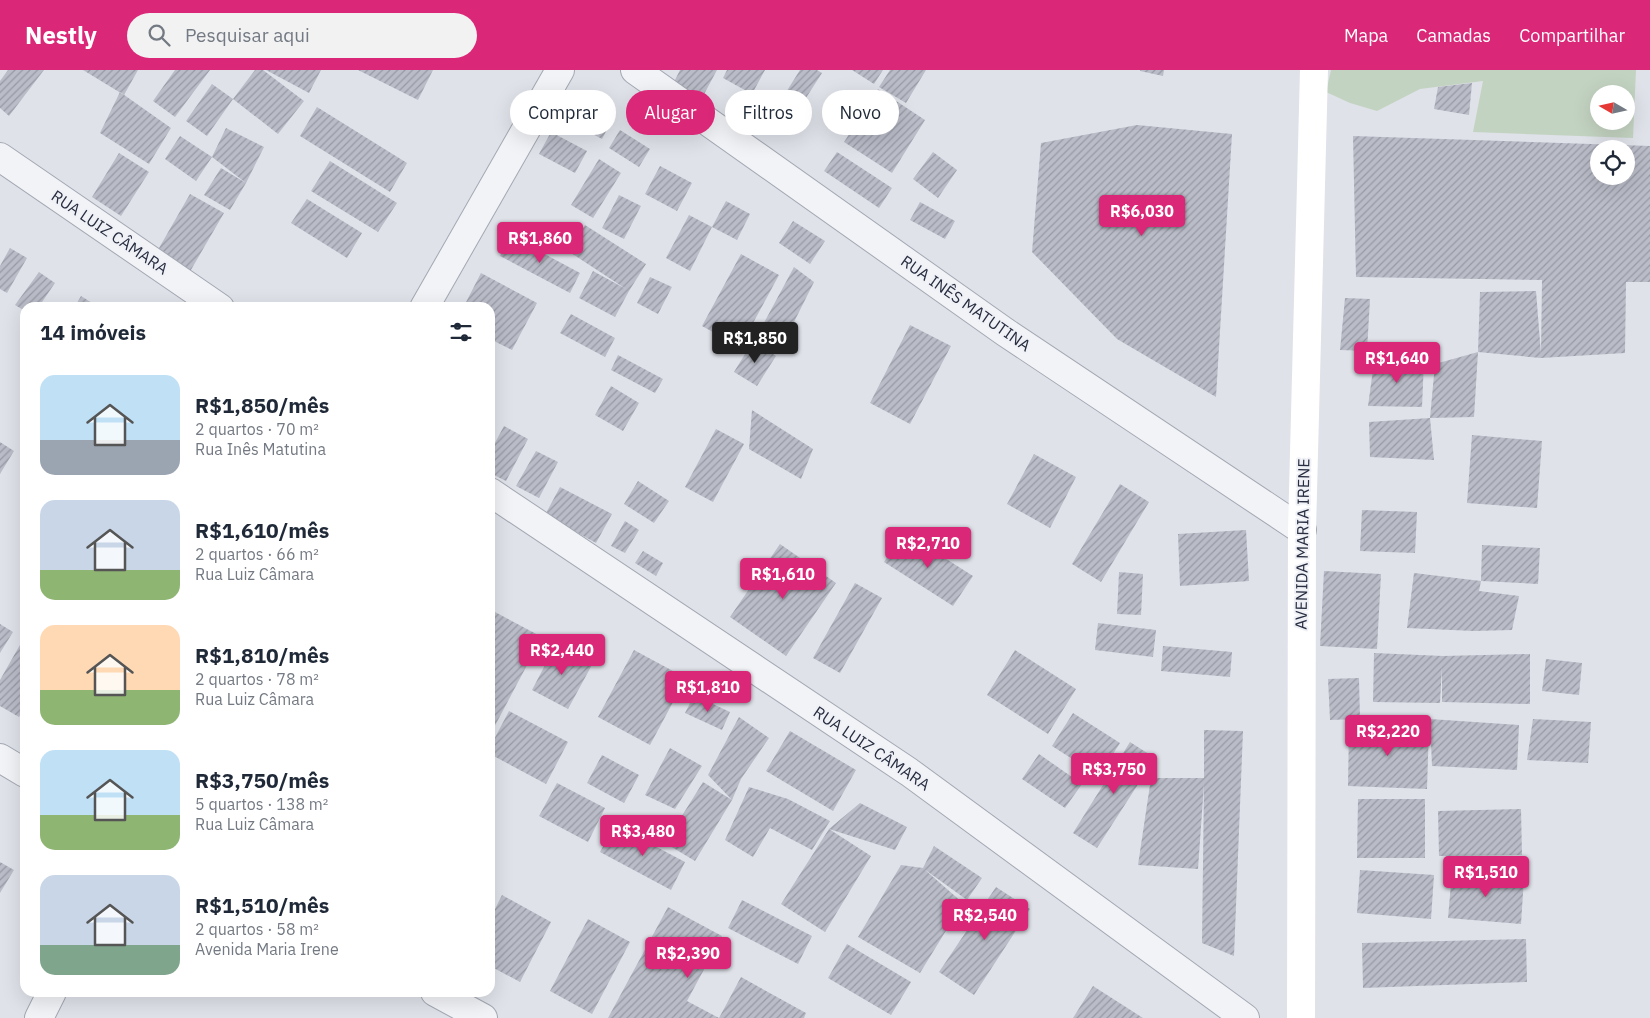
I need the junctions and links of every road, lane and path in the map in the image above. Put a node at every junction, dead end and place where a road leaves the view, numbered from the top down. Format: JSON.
{"nodes":[{"id":1,"x":560,"y":70,"type":"edge"},
{"id":2,"x":635,"y":70,"type":"edge"},
{"id":3,"x":1314,"y":70,"type":"edge"},
{"id":4,"x":0,"y":157,"type":"edge"},
{"id":5,"x":211,"y":302,"type":"edge"},
{"id":6,"x":427,"y":302,"type":"edge"},
{"id":7,"x":495,"y":495,"type":"edge"},
{"id":8,"x":1302,"y":530,"type":"junction"},
{"id":9,"x":0,"y":758,"type":"edge"},
{"id":10,"x":20,"y":770,"type":"edge"},
{"id":11,"x":50,"y":997,"type":"edge"},
{"id":12,"x":444,"y":997,"type":"edge"},
{"id":13,"x":39,"y":1018,"type":"edge"},
{"id":14,"x":484,"y":1018,"type":"edge"},
{"id":15,"x":1245,"y":1018,"type":"edge"},
{"id":16,"x":1301,"y":1018,"type":"edge"}],
"edges":[{"from":1,"to":6,"type":"street"},
{"from":2,"to":8,"type":"street","name":"RUA INÊS MATUTINA"},
{"from":3,"to":8,"type":"main road","name":"AVENIDA MARIA IRENE"},
{"from":4,"to":5,"type":"street","name":"RUA LUIZ CÂMARA"},
{"from":7,"to":15,"type":"street","name":"RUA LUIZ CÂMARA"},
{"from":8,"to":16,"type":"main road","name":"AVENIDA MARIA IRENE"},
{"from":9,"to":10,"type":"street"},
{"from":11,"to":13,"type":"street"},
{"from":12,"to":14,"type":"street"}]}
